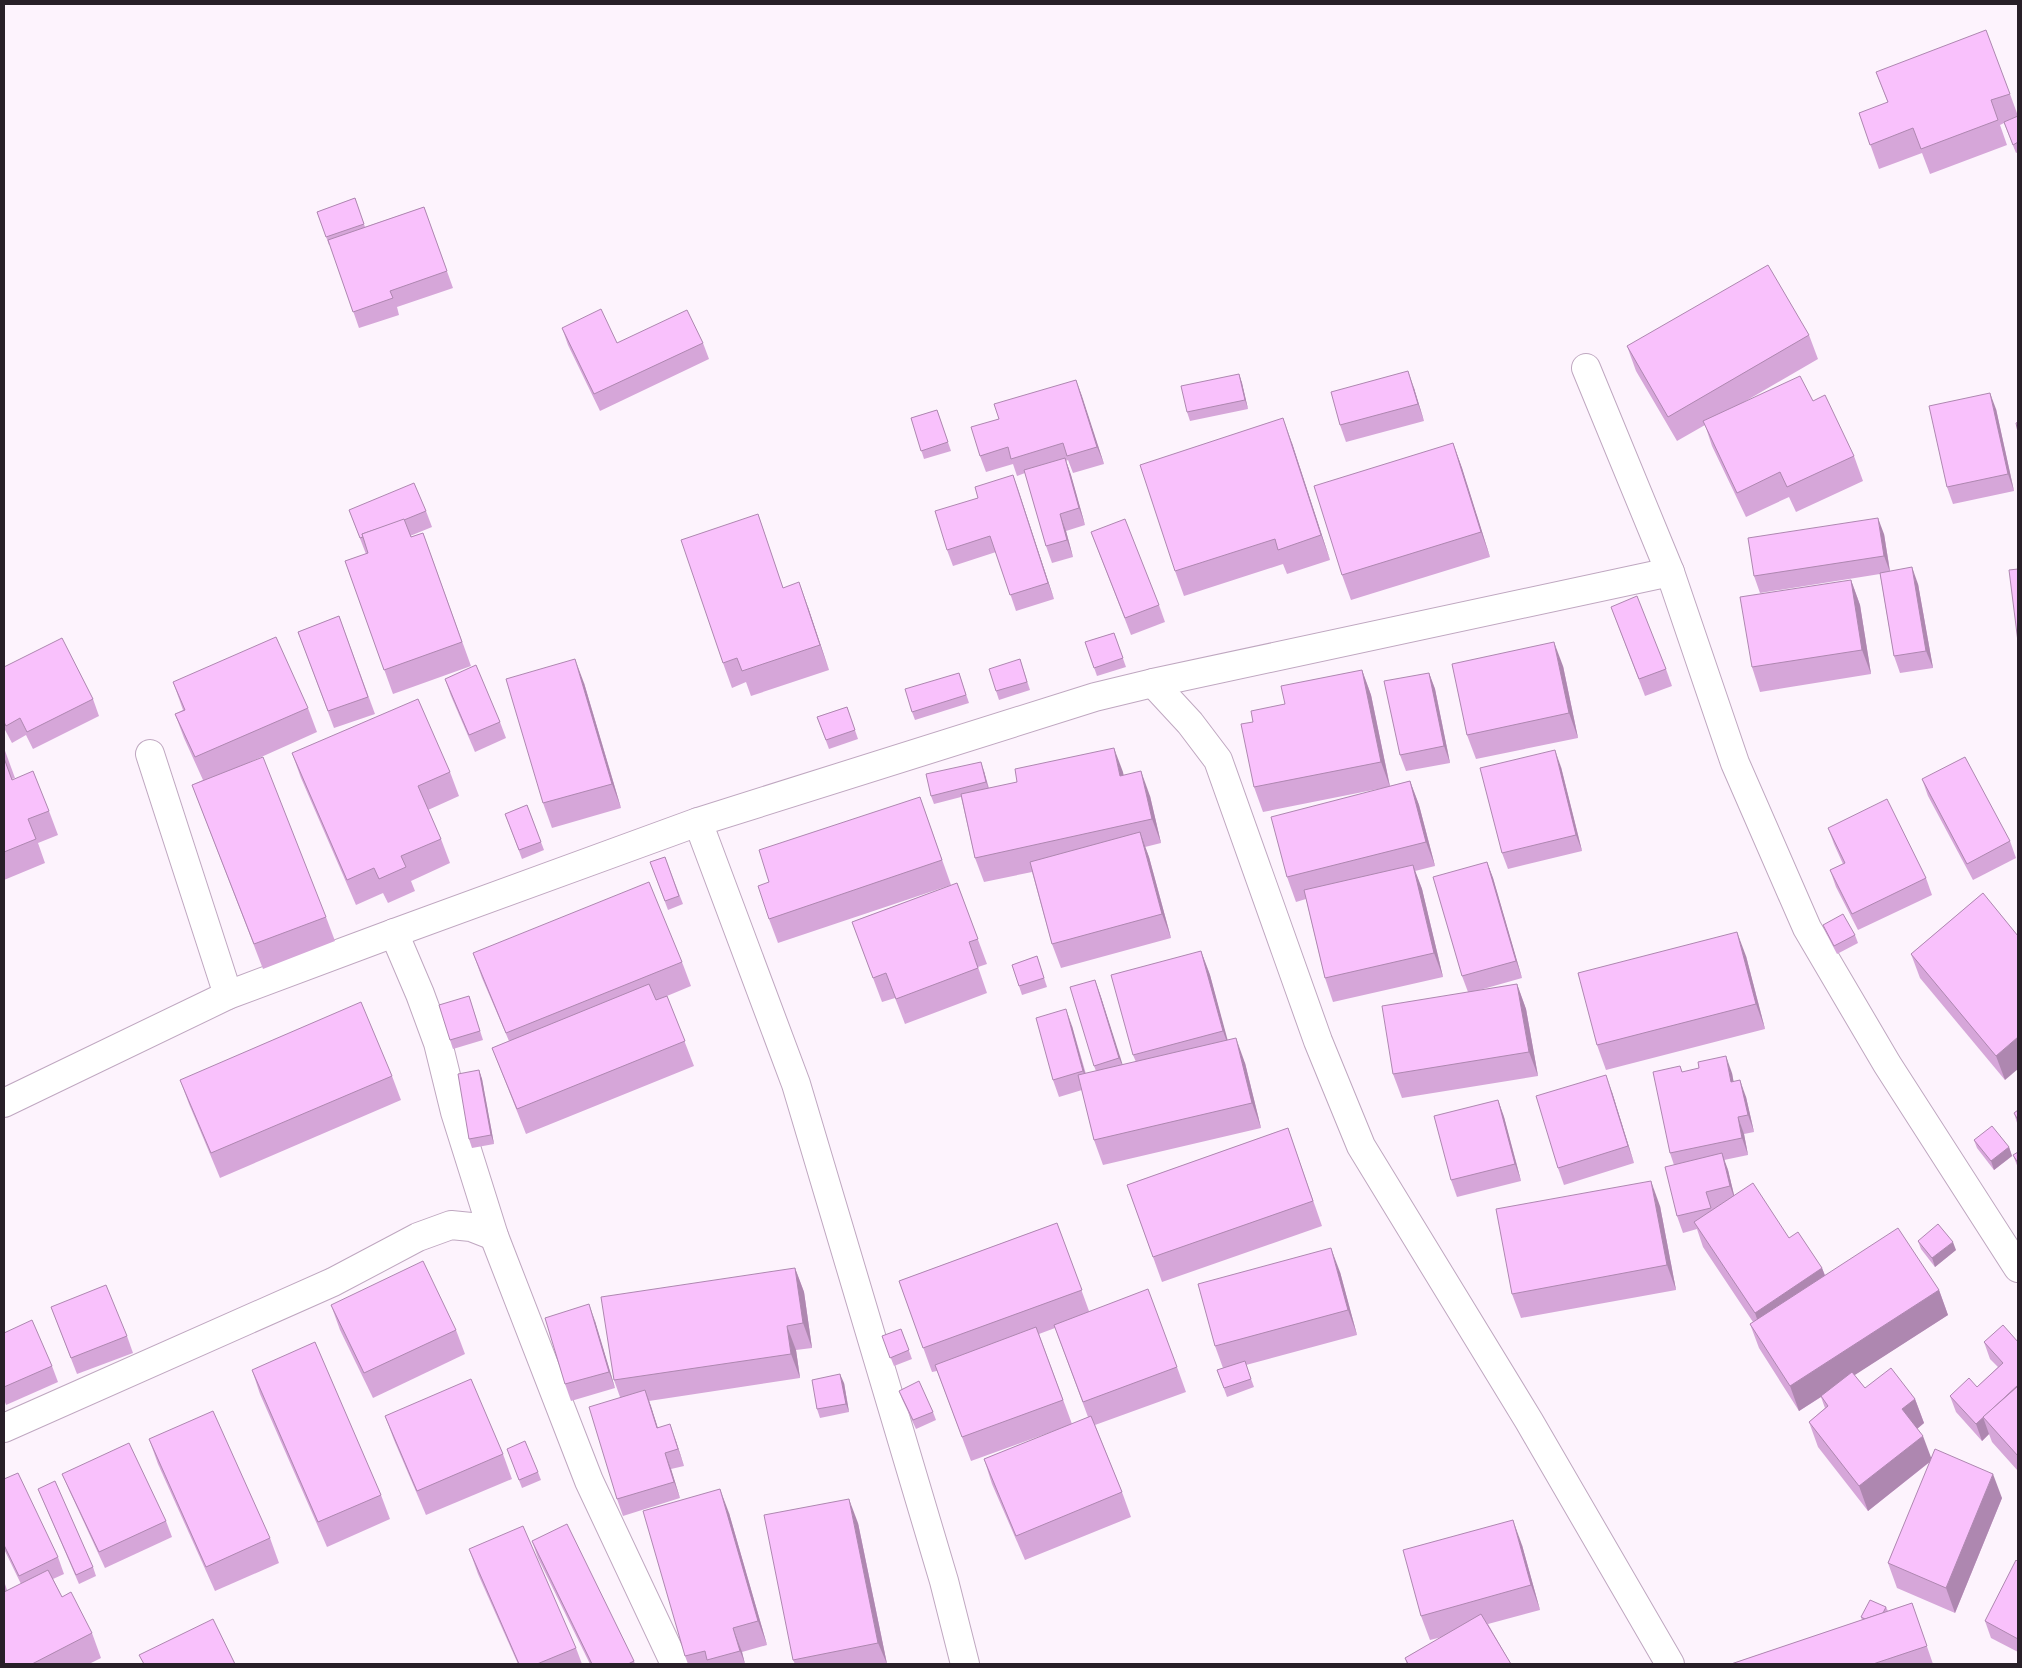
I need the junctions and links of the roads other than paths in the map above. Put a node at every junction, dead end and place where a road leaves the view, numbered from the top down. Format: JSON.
{"nodes":[{"id":1,"x":1586,"y":368,"type":"dead end"},
{"id":2,"x":1670,"y":572,"type":"junction"},
{"id":3,"x":1153,"y":683,"type":"junction"},
{"id":4,"x":150,"y":754,"type":"dead end"},
{"id":5,"x":698,"y":822,"type":"junction"},
{"id":6,"x":394,"y":933,"type":"junction"},
{"id":7,"x":228,"y":995,"type":"junction"},
{"id":8,"x":4,"y":1103,"type":"edge"},
{"id":9,"x":494,"y":1236,"type":"junction"},
{"id":10,"x":2018,"y":1268,"type":"edge"},
{"id":11,"x":4,"y":1428,"type":"edge"},
{"id":12,"x":675,"y":1664,"type":"edge"},
{"id":13,"x":965,"y":1664,"type":"edge"},
{"id":14,"x":1670,"y":1664,"type":"edge"}],
"edges":[{"from":1,"to":2,"type":"street"},
{"from":2,"to":3,"type":"street"},
{"from":2,"to":10,"type":"street"},
{"from":3,"to":5,"type":"street"},
{"from":3,"to":14,"type":"street"},
{"from":4,"to":7,"type":"street"},
{"from":5,"to":6,"type":"street"},
{"from":5,"to":13,"type":"street"},
{"from":6,"to":7,"type":"street"},
{"from":6,"to":9,"type":"street"},
{"from":7,"to":8,"type":"street"},
{"from":9,"to":11,"type":"street"},
{"from":9,"to":12,"type":"street"}]}
